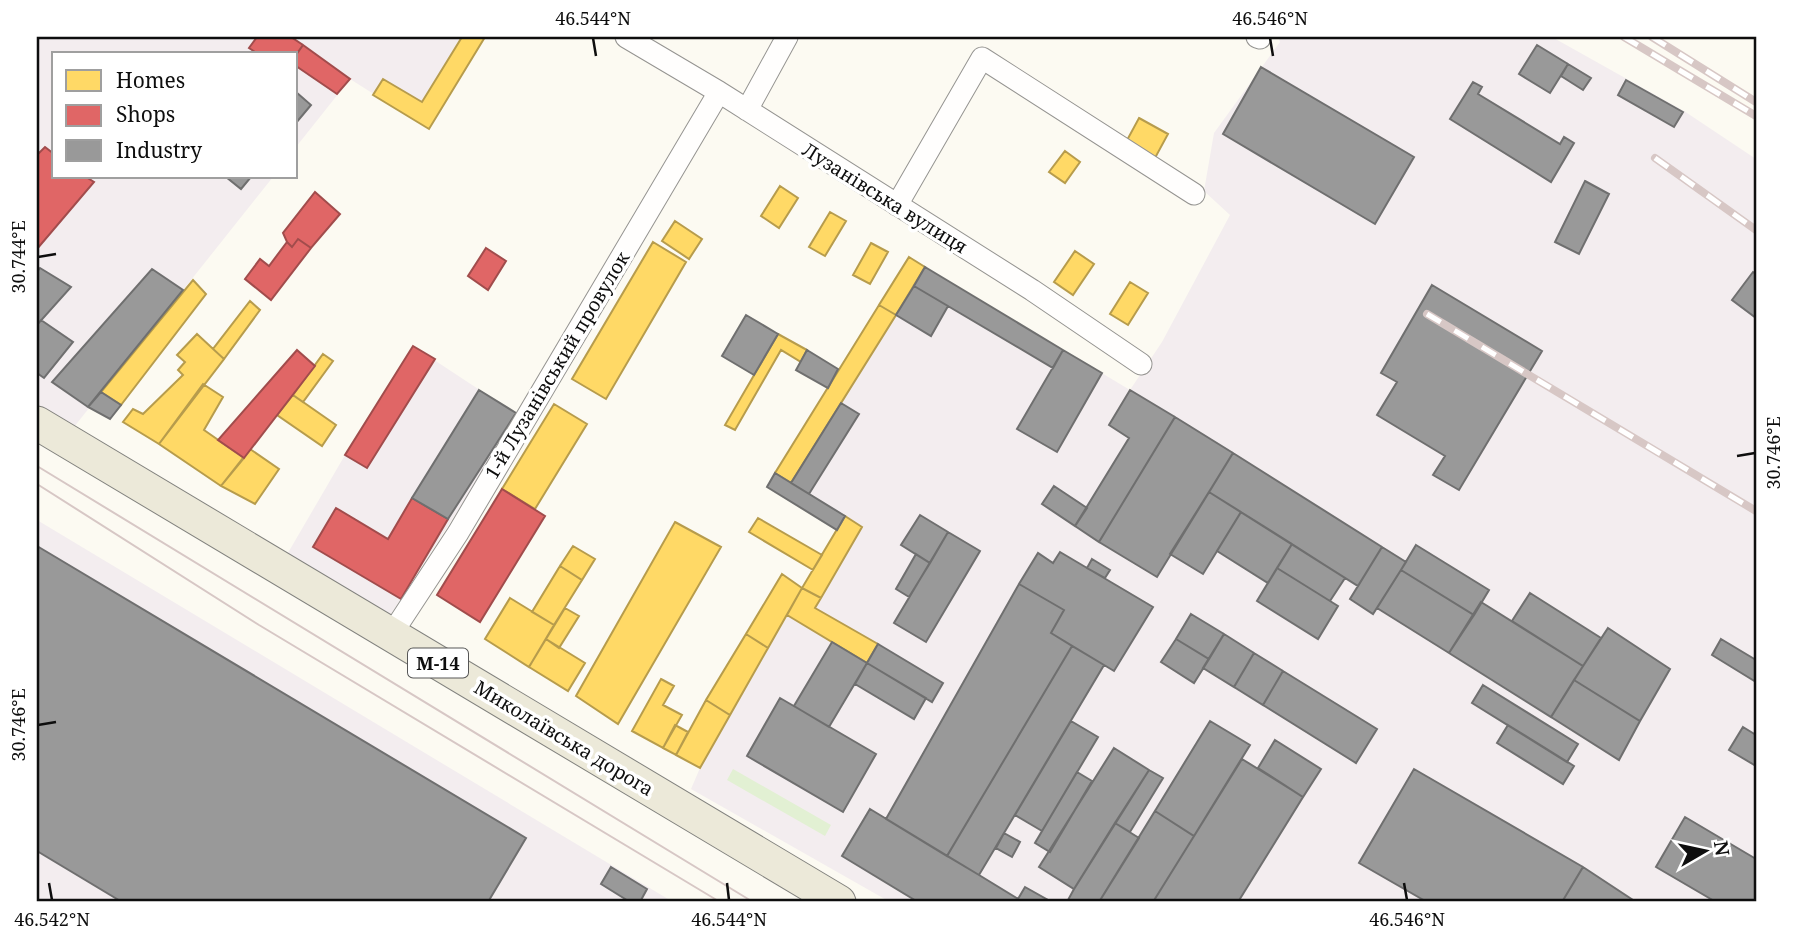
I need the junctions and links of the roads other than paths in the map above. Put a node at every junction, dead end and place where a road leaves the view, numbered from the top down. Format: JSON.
{"nodes":[{"id":1,"x":626,"y":37,"type":"edge"},
{"id":2,"x":787,"y":37,"type":"edge"},
{"id":3,"x":719,"y":92,"type":"junction"},
{"id":4,"x":747,"y":110,"type":"junction"},
{"id":5,"x":1194,"y":194,"type":"dead end"},
{"id":6,"x":897,"y":205,"type":"junction"},
{"id":7,"x":1141,"y":364,"type":"dead end"},
{"id":8,"x":37,"y":423,"type":"edge"},
{"id":9,"x":391,"y":635,"type":"junction"},
{"id":10,"x":839,"y":902,"type":"edge"}],
"edges":[{"from":1,"to":3,"type":"street","name":"Лузанівська вулиця"},
{"from":2,"to":4,"type":"street"},
{"from":3,"to":4,"type":"street","name":"Лузанівська вулиця"},
{"from":3,"to":9,"type":"street","name":"1-й Лузанівський провулок"},
{"from":4,"to":6,"type":"street","name":"Лузанівська вулиця"},
{"from":5,"to":6,"type":"street"},
{"from":6,"to":7,"type":"street","name":"Лузанівська вулиця"},
{"from":8,"to":9,"type":"main road","name":"Миколаївська дорога","number":"М-14"},
{"from":9,"to":10,"type":"main road","name":"Миколаївська дорога","number":"М-14"}]}
